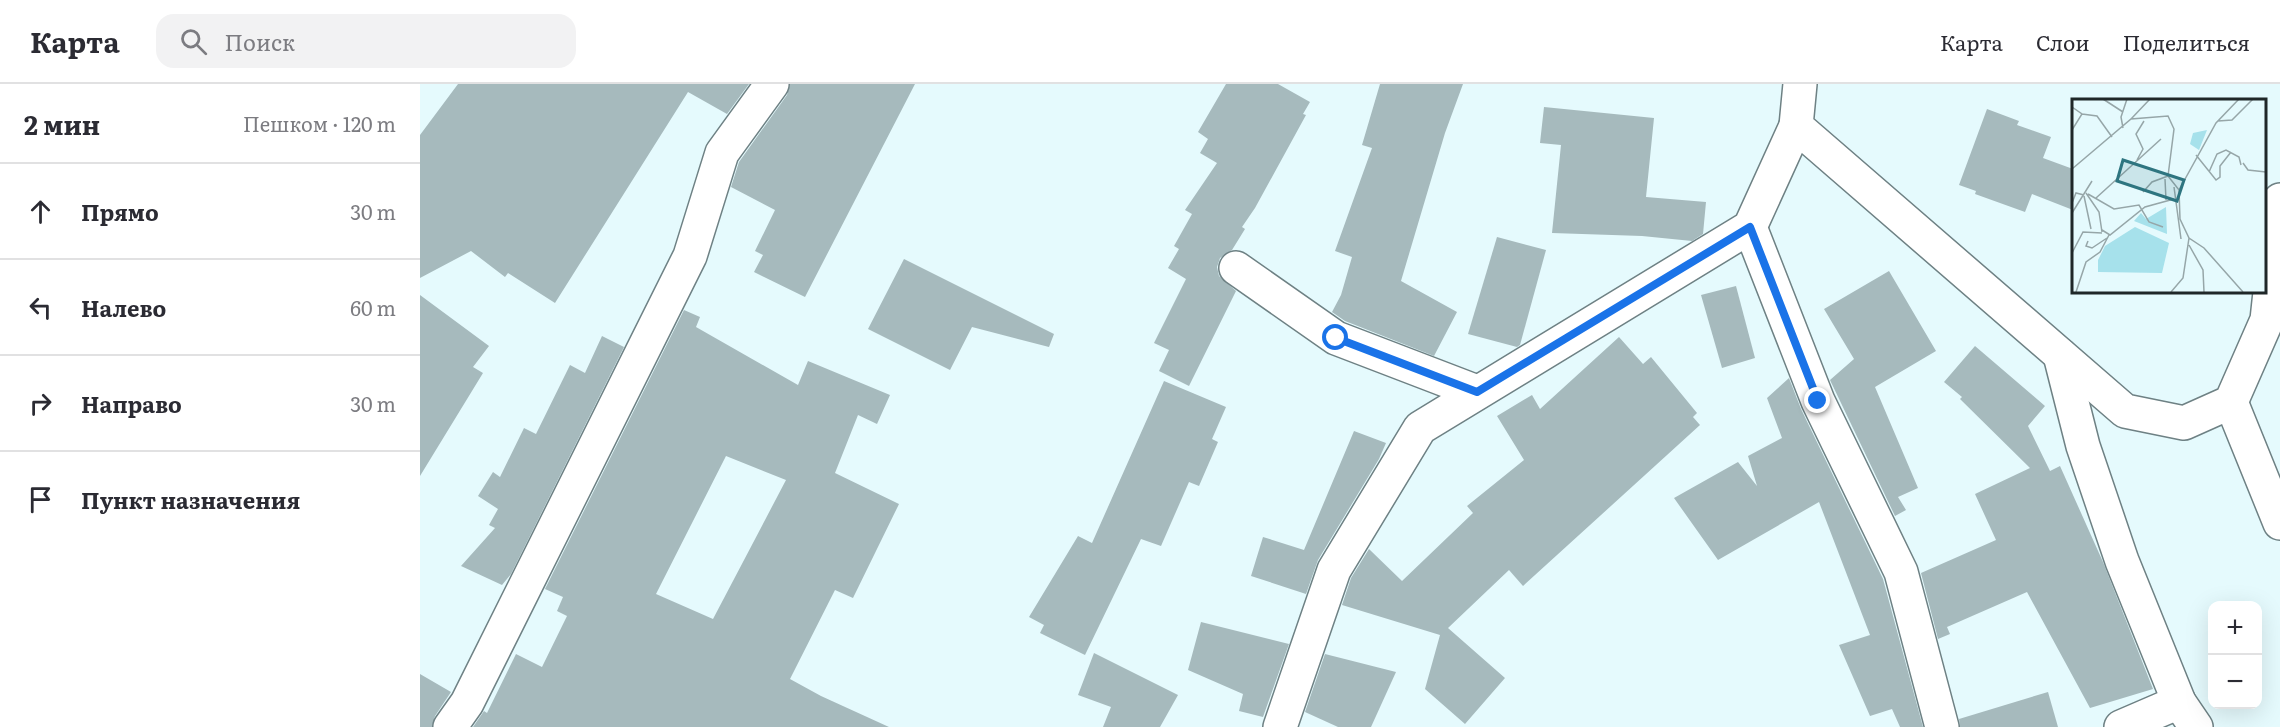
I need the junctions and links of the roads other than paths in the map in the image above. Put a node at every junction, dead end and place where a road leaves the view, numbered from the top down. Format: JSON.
{"nodes":[{"id":1,"x":772,"y":84,"type":"edge"},
{"id":2,"x":1800,"y":84,"type":"edge"},
{"id":3,"x":1796,"y":126,"type":"junction"},
{"id":4,"x":2280,"y":200,"type":"edge"},
{"id":5,"x":1750,"y":227,"type":"junction"},
{"id":6,"x":1236,"y":268,"type":"dead end"},
{"id":7,"x":2060,"y":355,"type":"junction"},
{"id":8,"x":1477,"y":392,"type":"junction"},
{"id":9,"x":2231,"y":402,"type":"junction"},
{"id":10,"x":2280,"y":524,"type":"edge"},
{"id":11,"x":2187,"y":715,"type":"edge"},
{"id":12,"x":450,"y":727,"type":"edge"},
{"id":13,"x":1280,"y":727,"type":"edge"},
{"id":14,"x":1942,"y":727,"type":"edge"},
{"id":15,"x":2121,"y":727,"type":"edge"}],
"edges":[{"from":1,"to":12,"type":"street"},
{"from":2,"to":3,"type":"street"},
{"from":3,"to":5,"type":"street"},
{"from":3,"to":7,"type":"street"},
{"from":4,"to":9,"type":"street"},
{"from":5,"to":8,"type":"street"},
{"from":5,"to":14,"type":"street"},
{"from":6,"to":8,"type":"street"},
{"from":7,"to":9,"type":"street"},
{"from":7,"to":11,"type":"street"},
{"from":8,"to":13,"type":"street"},
{"from":9,"to":10,"type":"street"},
{"from":11,"to":15,"type":"street"}]}
